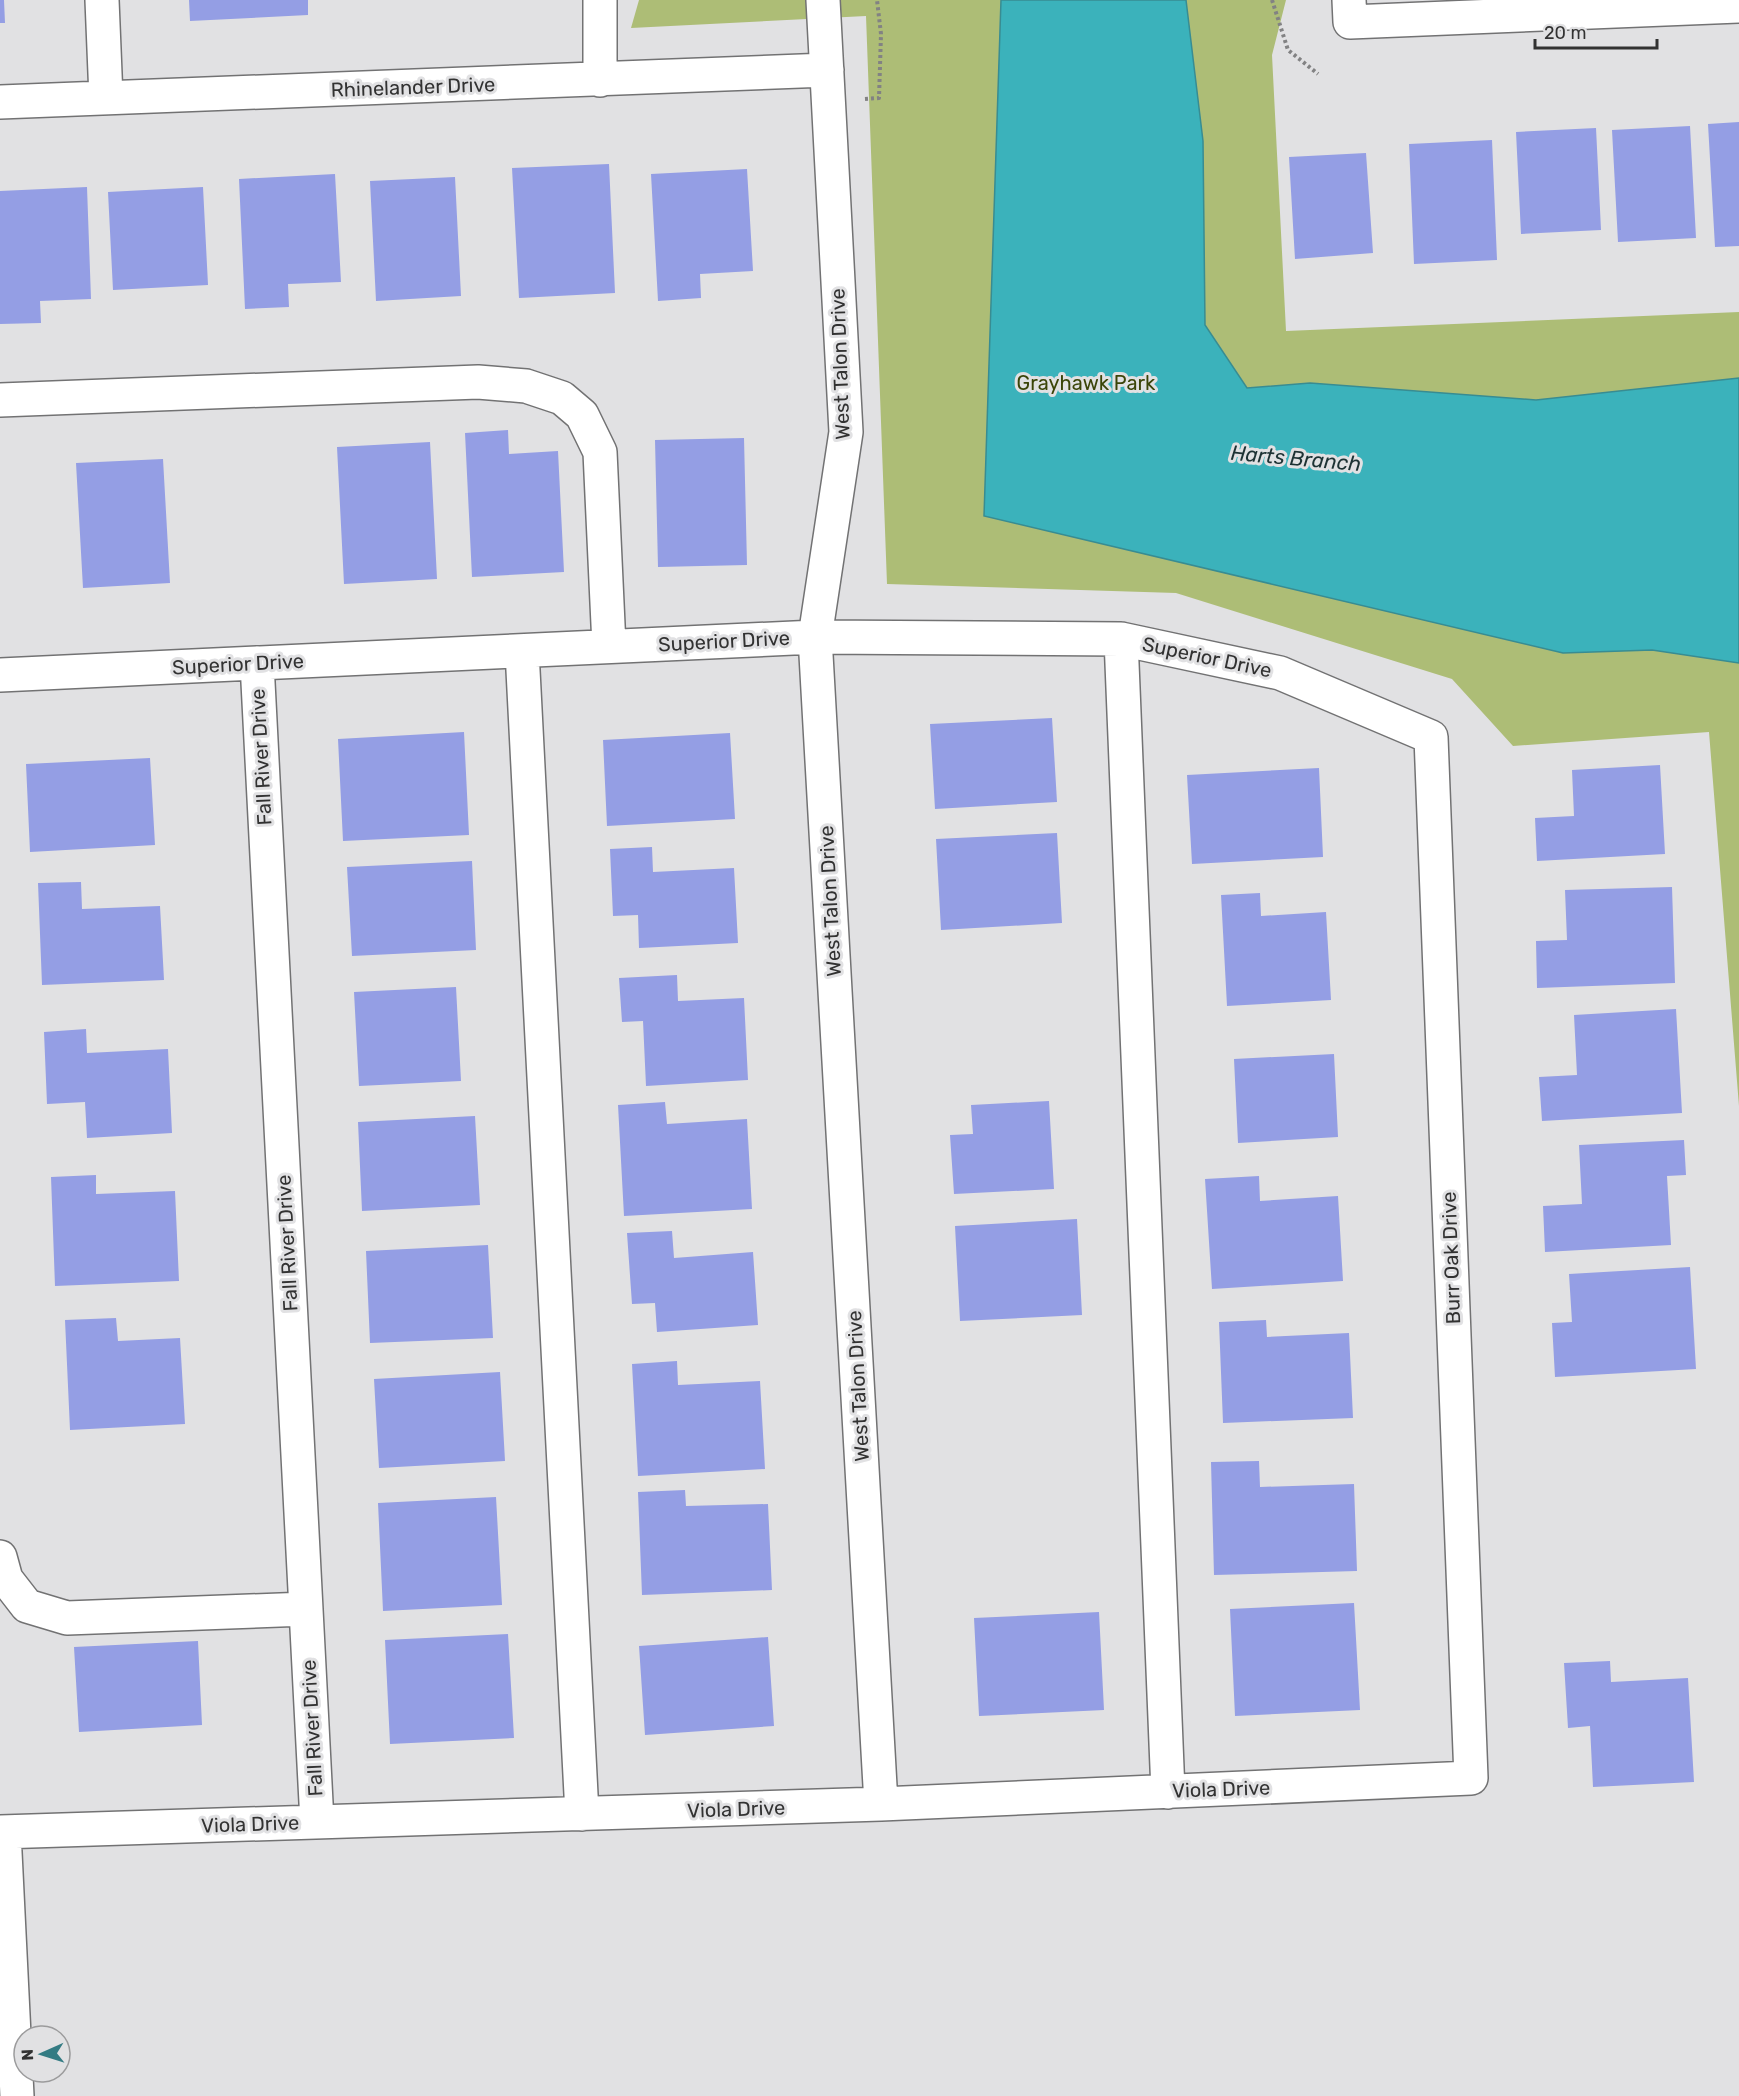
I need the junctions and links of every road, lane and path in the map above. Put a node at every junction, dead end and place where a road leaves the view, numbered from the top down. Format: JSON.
{"nodes":[{"id":1,"x":102,"y":0,"type":"edge"},
{"id":2,"x":600,"y":0,"type":"edge"},
{"id":3,"x":823,"y":0,"type":"edge"},
{"id":4,"x":877,"y":0,"type":"edge"},
{"id":5,"x":1272,"y":0,"type":"edge"},
{"id":6,"x":1620,"y":6,"type":"edge"},
{"id":7,"x":1739,"y":6,"type":"edge"},
{"id":8,"x":1350,"y":11,"type":"edge"},
{"id":9,"x":1318,"y":74,"type":"dead end"},
{"id":10,"x":600,"y":80,"type":"junction"},
{"id":11,"x":828,"y":86,"type":"junction"},
{"id":12,"x":106,"y":98,"type":"junction"},
{"id":13,"x":0,"y":102,"type":"edge"},
{"id":14,"x":0,"y":400,"type":"edge"},
{"id":15,"x":815,"y":637,"type":"junction"},
{"id":16,"x":1121,"y":639,"type":"junction"},
{"id":17,"x":609,"y":646,"type":"junction"},
{"id":18,"x":522,"y":651,"type":"junction"},
{"id":19,"x":256,"y":663,"type":"junction"},
{"id":20,"x":0,"y":675,"type":"edge"},
{"id":21,"x":1431,"y":737,"type":"joint"},
{"id":22,"x":0,"y":1557,"type":"edge"},
{"id":23,"x":306,"y":1609,"type":"junction"},
{"id":24,"x":1471,"y":1778,"type":"joint"},
{"id":25,"x":1168,"y":1791,"type":"junction"},
{"id":26,"x":881,"y":1804,"type":"junction"},
{"id":27,"x":582,"y":1814,"type":"junction"},
{"id":28,"x":317,"y":1822,"type":"junction"},
{"id":29,"x":2,"y":1832,"type":"edge"},
{"id":30,"x":16,"y":2096,"type":"edge"}],
"edges":[{"from":1,"to":12,"type":"street"},
{"from":2,"to":10,"type":"street"},
{"from":3,"to":11,"type":"street","name":"West Talon Drive"},
{"from":4,"to":11,"type":"path"},
{"from":5,"to":9,"type":"path"},
{"from":6,"to":7,"type":"street"},
{"from":6,"to":8,"type":"street"},
{"from":10,"to":11,"type":"street","name":"Rhinelander Drive"},
{"from":10,"to":12,"type":"street","name":"Rhinelander Drive"},
{"from":11,"to":15,"type":"street","name":"West Talon Drive"},
{"from":12,"to":13,"type":"street","name":"Rhinelander Drive"},
{"from":14,"to":17,"type":"street"},
{"from":15,"to":16,"type":"street","name":"Superior Drive"},
{"from":15,"to":17,"type":"street","name":"Superior Drive"},
{"from":15,"to":26,"type":"street","name":"West Talon Drive"},
{"from":16,"to":21,"type":"street","name":"Superior Drive"},
{"from":16,"to":25,"type":"street"},
{"from":17,"to":18,"type":"street","name":"Superior Drive"},
{"from":18,"to":19,"type":"street","name":"Superior Drive"},
{"from":18,"to":27,"type":"street"},
{"from":19,"to":20,"type":"street","name":"Superior Drive"},
{"from":19,"to":23,"type":"street","name":"Fall River Drive"},
{"from":21,"to":24,"type":"street","name":"Burr Oak Drive"},
{"from":22,"to":23,"type":"street"},
{"from":23,"to":28,"type":"street","name":"Fall River Drive"},
{"from":24,"to":25,"type":"street","name":"Viola Drive"},
{"from":25,"to":26,"type":"street","name":"Viola Drive"},
{"from":26,"to":27,"type":"street","name":"Viola Drive"},
{"from":27,"to":28,"type":"street","name":"Viola Drive"},
{"from":28,"to":29,"type":"street","name":"Viola Drive"},
{"from":29,"to":30,"type":"street"}]}
